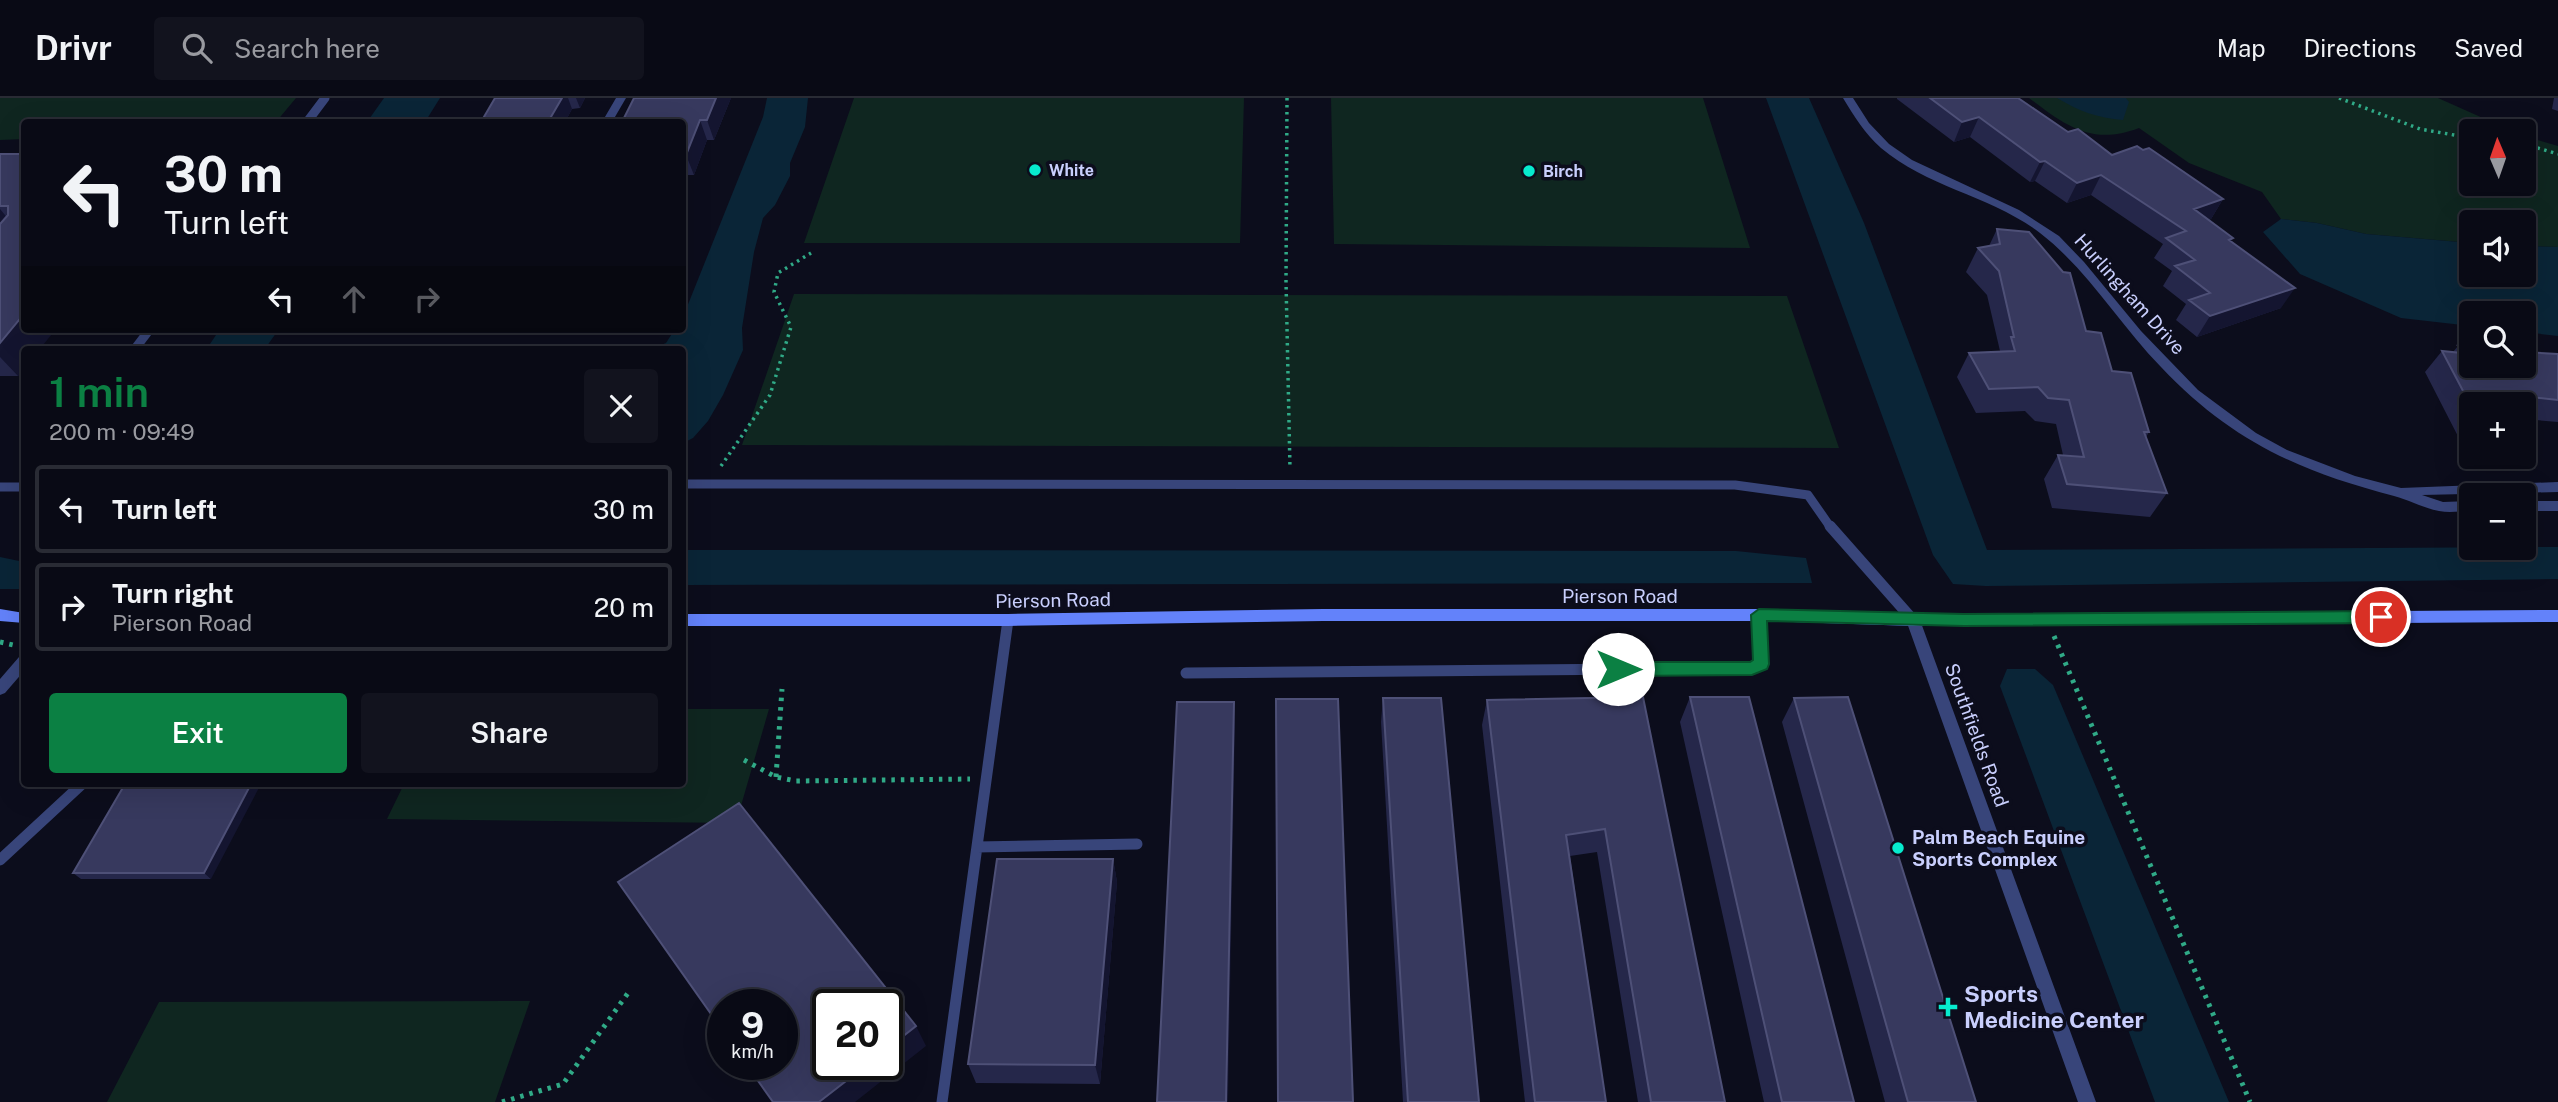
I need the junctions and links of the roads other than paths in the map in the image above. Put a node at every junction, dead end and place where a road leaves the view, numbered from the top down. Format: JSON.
{"nodes":[{"id":1,"x":325,"y":98,"type":"edge"},
{"id":2,"x":621,"y":98,"type":"edge"},
{"id":3,"x":1848,"y":98,"type":"edge"},
{"id":4,"x":309,"y":119,"type":"edge"},
{"id":5,"x":609,"y":119,"type":"edge"},
{"id":6,"x":686,"y":484,"type":"edge"},
{"id":7,"x":0,"y":487,"type":"edge"},
{"id":8,"x":21,"y":487,"type":"edge"},
{"id":9,"x":2558,"y":487,"type":"edge"},
{"id":10,"x":2398,"y":491,"type":"junction"},
{"id":11,"x":2459,"y":506,"type":"edge"},
{"id":12,"x":2536,"y":506,"type":"edge"},
{"id":13,"x":2558,"y":506,"type":"edge"},
{"id":14,"x":0,"y":615,"type":"edge"},
{"id":15,"x":1759,"y":615,"type":"junction"},
{"id":16,"x":2558,"y":616,"type":"edge"},
{"id":17,"x":21,"y":618,"type":"edge"},
{"id":18,"x":1008,"y":620,"type":"junction"},
{"id":19,"x":1913,"y":620,"type":"junction"},
{"id":20,"x":686,"y":621,"type":"edge"},
{"id":21,"x":21,"y":664,"type":"edge"},
{"id":22,"x":1186,"y":673,"type":"dead end"},
{"id":23,"x":0,"y":689,"type":"edge"},
{"id":24,"x":79,"y":787,"type":"edge"},
{"id":25,"x":1137,"y":844,"type":"dead end"},
{"id":26,"x":977,"y":847,"type":"junction"},
{"id":27,"x":0,"y":860,"type":"edge"},
{"id":28,"x":942,"y":1102,"type":"edge"},
{"id":29,"x":2087,"y":1102,"type":"edge"}],
"edges":[{"from":1,"to":4,"type":"lane"},
{"from":2,"to":5,"type":"street"},
{"from":3,"to":10,"type":"street","name":"Hurlingham Drive"},
{"from":6,"to":19,"type":"lane"},
{"from":7,"to":8,"type":"lane"},
{"from":9,"to":10,"type":"street","name":"Hurlingham Drive"},
{"from":10,"to":11,"type":"street","name":"Hurlingham Drive"},
{"from":12,"to":13,"type":"street"},
{"from":14,"to":17,"type":"street"},
{"from":15,"to":18,"type":"street","name":"Pierson Road"},
{"from":15,"to":19,"type":"street","name":"Pierson Road"},
{"from":15,"to":22,"type":"lane"},
{"from":16,"to":19,"type":"street","name":"Pierson Road"},
{"from":18,"to":20,"type":"street","name":"Pierson Road"},
{"from":18,"to":26,"type":"lane"},
{"from":19,"to":29,"type":"street","name":"Southfields Road"},
{"from":21,"to":23,"type":"street"},
{"from":24,"to":27,"type":"lane"},
{"from":25,"to":26,"type":"lane"},
{"from":26,"to":28,"type":"lane"}]}
